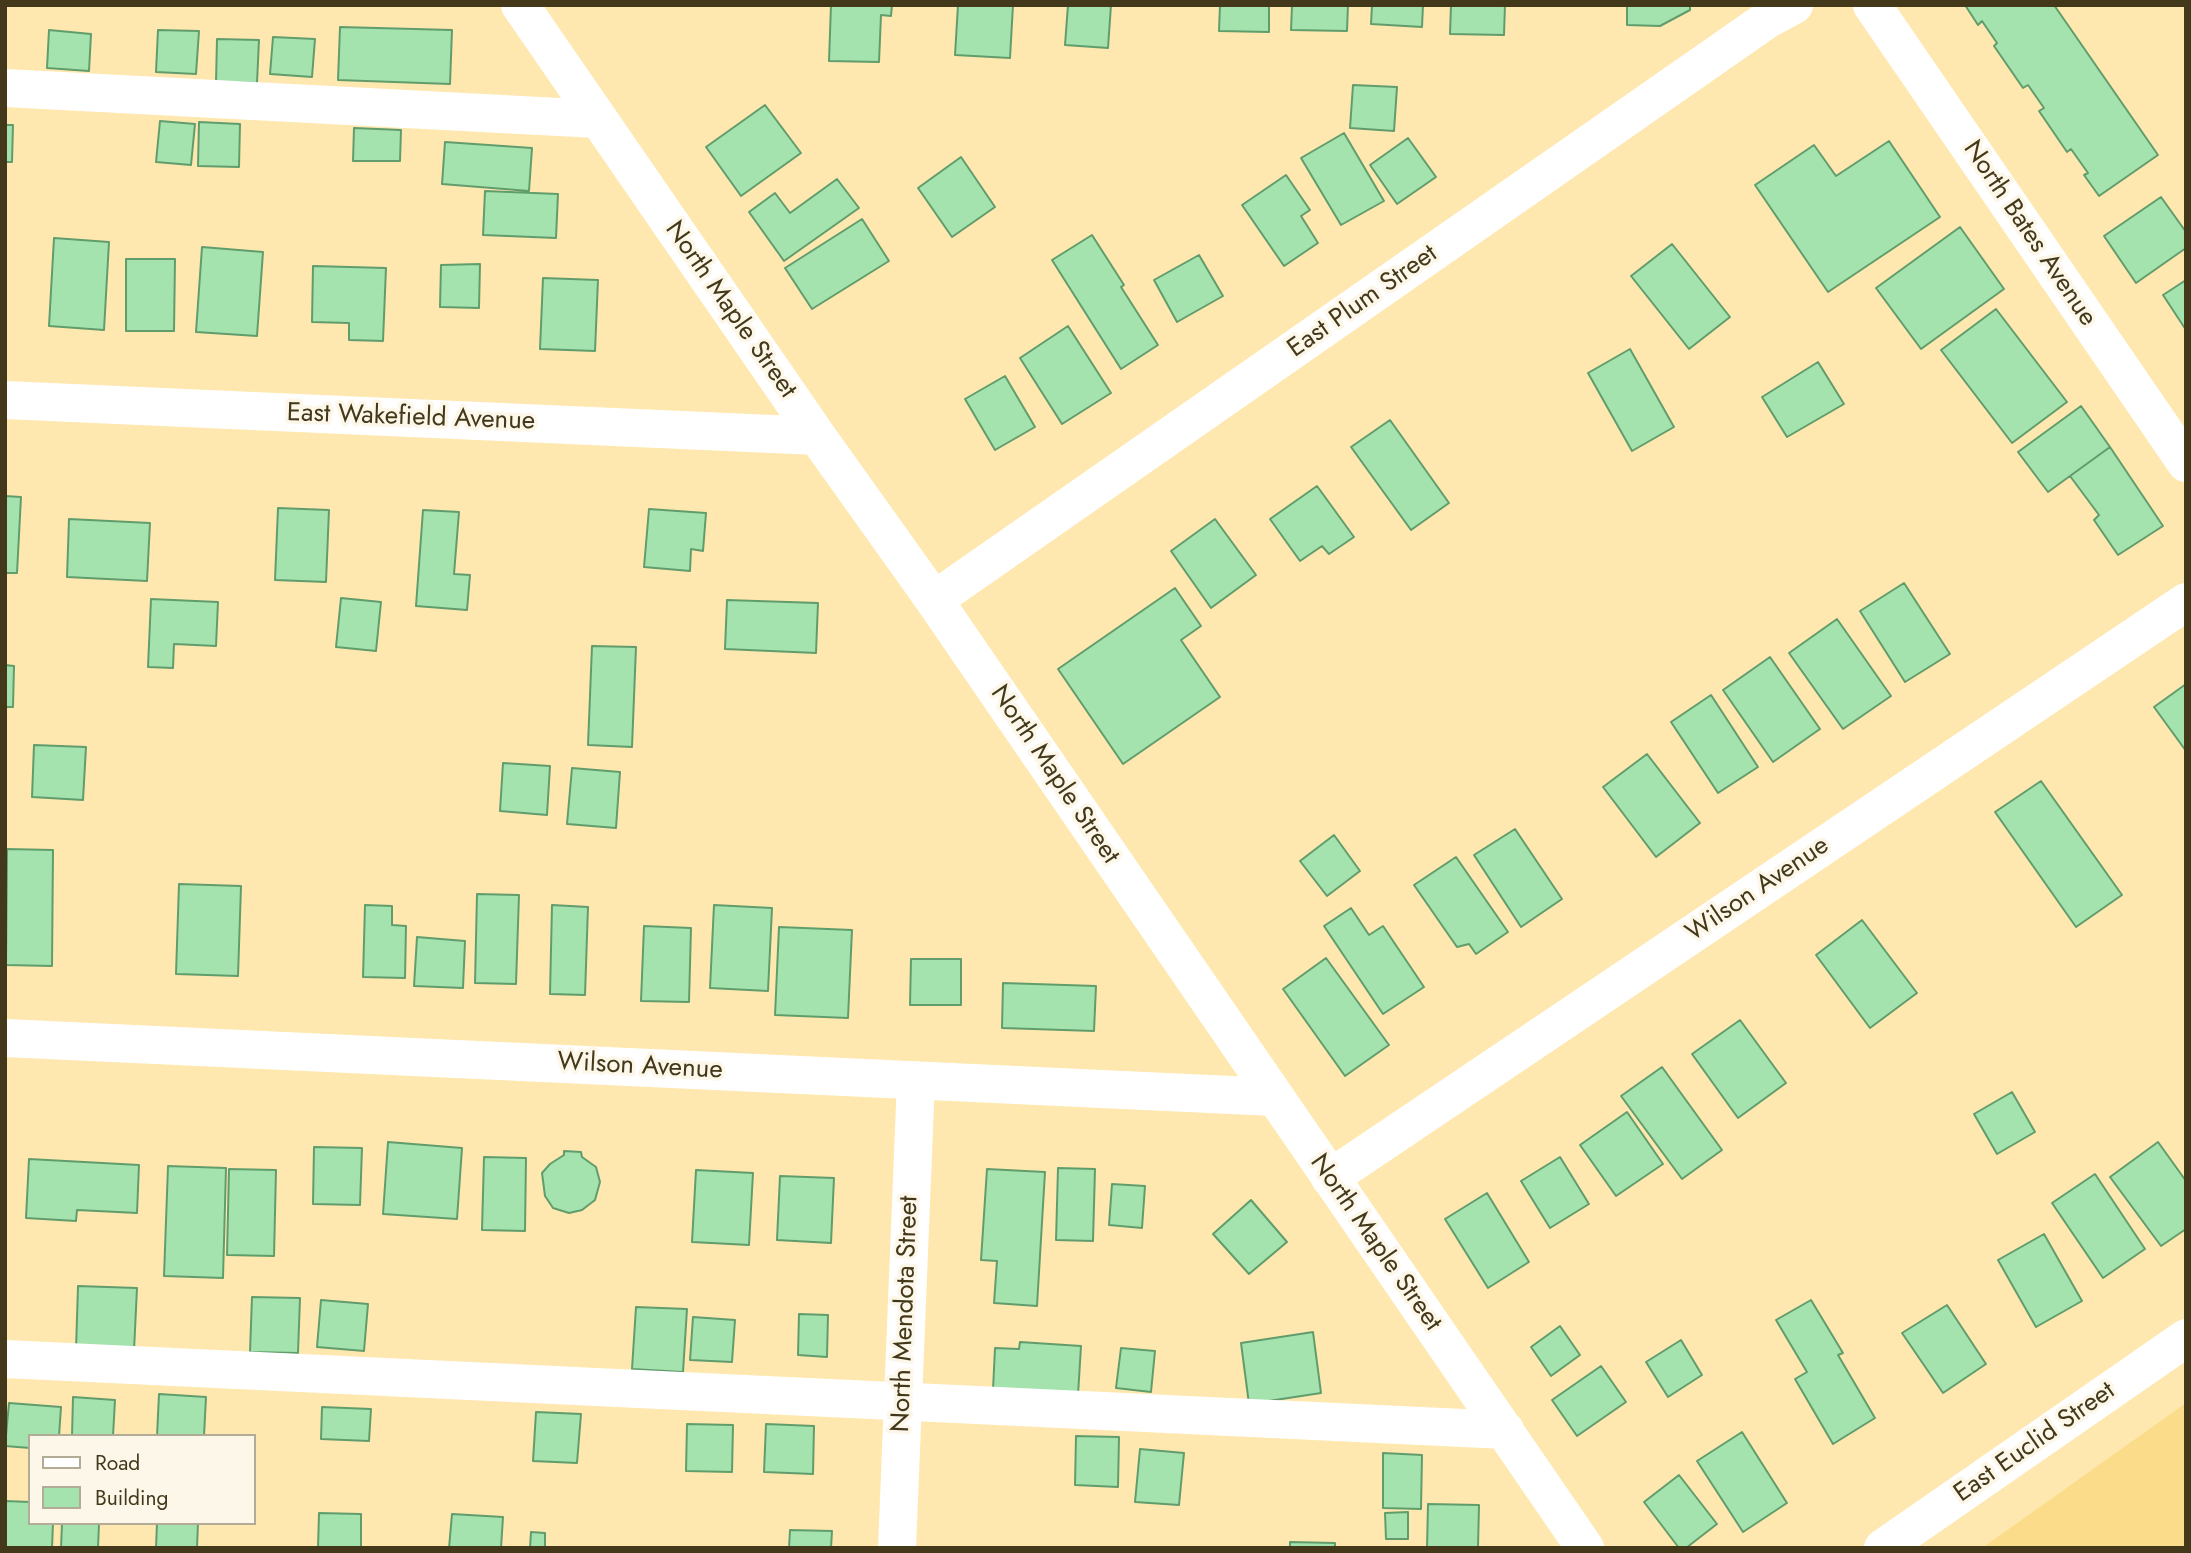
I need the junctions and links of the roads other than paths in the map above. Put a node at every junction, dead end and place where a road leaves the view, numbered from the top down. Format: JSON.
{"nodes":[{"id":1,"x":520,"y":5,"type":"edge"},
{"id":2,"x":1794,"y":5,"type":"edge"},
{"id":3,"x":1872,"y":5,"type":"edge"},
{"id":4,"x":5,"y":89,"type":"edge"},
{"id":5,"x":597,"y":119,"type":"junction"},
{"id":6,"x":5,"y":400,"type":"edge"},
{"id":7,"x":817,"y":436,"type":"junction"},
{"id":8,"x":2186,"y":463,"type":"edge"},
{"id":9,"x":934,"y":600,"type":"junction"},
{"id":10,"x":2186,"y":602,"type":"edge"},
{"id":11,"x":5,"y":1038,"type":"edge"},
{"id":12,"x":916,"y":1080,"type":"junction"},
{"id":13,"x":1274,"y":1097,"type":"junction"},
{"id":14,"x":1330,"y":1178,"type":"junction"},
{"id":15,"x":2186,"y":1338,"type":"edge"},
{"id":16,"x":5,"y":1359,"type":"edge"},
{"id":17,"x":903,"y":1401,"type":"junction"},
{"id":18,"x":1505,"y":1430,"type":"junction"},
{"id":19,"x":897,"y":1548,"type":"edge"},
{"id":20,"x":1585,"y":1548,"type":"edge"},
{"id":21,"x":1883,"y":1548,"type":"edge"}],
"edges":[{"from":1,"to":5,"type":"street","name":"North Maple Street"},
{"from":2,"to":9,"type":"street","name":"East Plum Street"},
{"from":3,"to":8,"type":"street","name":"North Bates Avenue"},
{"from":4,"to":5,"type":"street"},
{"from":5,"to":7,"type":"street","name":"North Maple Street"},
{"from":6,"to":7,"type":"street","name":"East Wakefield Avenue"},
{"from":7,"to":9,"type":"street","name":"North Maple Street"},
{"from":9,"to":13,"type":"street","name":"North Maple Street"},
{"from":10,"to":14,"type":"street","name":"Wilson Avenue"},
{"from":11,"to":12,"type":"street","name":"Wilson Avenue"},
{"from":12,"to":13,"type":"street","name":"Wilson Avenue"},
{"from":12,"to":17,"type":"street","name":"North Mendota Street"},
{"from":13,"to":14,"type":"street","name":"North Maple Street"},
{"from":14,"to":18,"type":"street","name":"North Maple Street"},
{"from":15,"to":21,"type":"street","name":"East Euclid Street"},
{"from":16,"to":17,"type":"street"},
{"from":17,"to":18,"type":"street"},
{"from":17,"to":19,"type":"street","name":"North Mendota Street"},
{"from":18,"to":20,"type":"street","name":"North Maple Street"}]}
